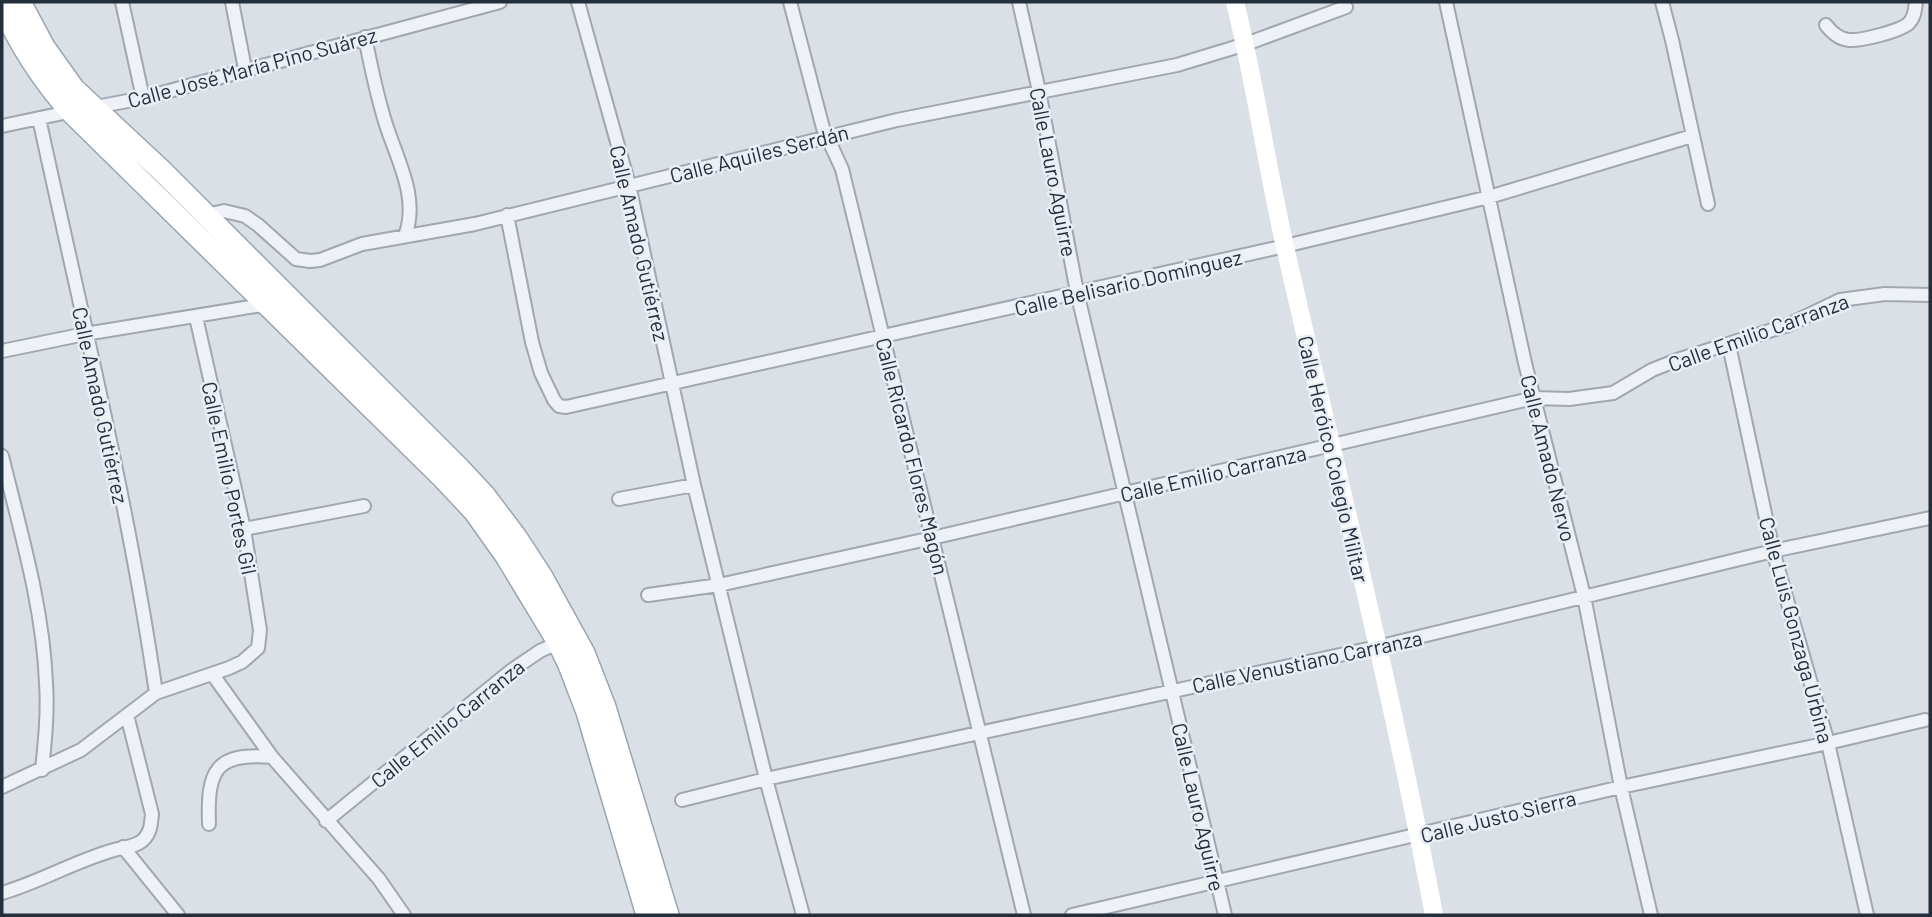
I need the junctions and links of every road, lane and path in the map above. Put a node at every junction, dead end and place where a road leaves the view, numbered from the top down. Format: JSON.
{"nodes":[{"id":1,"x":20,"y":2,"type":"edge"},
{"id":2,"x":122,"y":2,"type":"edge"},
{"id":3,"x":232,"y":2,"type":"edge"},
{"id":4,"x":500,"y":2,"type":"edge"},
{"id":5,"x":578,"y":2,"type":"edge"},
{"id":6,"x":790,"y":2,"type":"edge"},
{"id":7,"x":1018,"y":2,"type":"edge"},
{"id":8,"x":1235,"y":2,"type":"edge"},
{"id":9,"x":1446,"y":2,"type":"edge"},
{"id":10,"x":1662,"y":2,"type":"edge"},
{"id":11,"x":1916,"y":2,"type":"edge"},
{"id":12,"x":2,"y":6,"type":"edge"},
{"id":13,"x":1346,"y":7,"type":"dead end"},
{"id":14,"x":1826,"y":25,"type":"dead end"},
{"id":15,"x":365,"y":37,"type":"junction"},
{"id":16,"x":1246,"y":44,"type":"junction"},
{"id":17,"x":245,"y":69,"type":"junction"},
{"id":18,"x":1040,"y":92,"type":"junction"},
{"id":19,"x":143,"y":98,"type":"junction"},
{"id":20,"x":95,"y":108,"type":"junction"},
{"id":21,"x":71,"y":112,"type":"junction"},
{"id":22,"x":39,"y":118,"type":"junction"},
{"id":23,"x":2,"y":126,"type":"edge"},
{"id":24,"x":827,"y":136,"type":"junction"},
{"id":25,"x":1692,"y":136,"type":"junction"},
{"id":26,"x":628,"y":185,"type":"junction"},
{"id":27,"x":1489,"y":197,"type":"junction"},
{"id":28,"x":1708,"y":204,"type":"dead end"},
{"id":29,"x":507,"y":215,"type":"junction"},
{"id":30,"x":196,"y":219,"type":"junction"},
{"id":31,"x":405,"y":236,"type":"junction"},
{"id":32,"x":1285,"y":246,"type":"junction"},
{"id":33,"x":1077,"y":292,"type":"junction"},
{"id":34,"x":1930,"y":295,"type":"edge"},
{"id":35,"x":268,"y":304,"type":"junction"},
{"id":36,"x":196,"y":317,"type":"junction"},
{"id":37,"x":85,"y":334,"type":"junction"},
{"id":38,"x":884,"y":337,"type":"junction"},
{"id":39,"x":1729,"y":345,"type":"junction"},
{"id":40,"x":2,"y":351,"type":"edge"},
{"id":41,"x":672,"y":385,"type":"junction"},
{"id":42,"x":1534,"y":398,"type":"junction"},
{"id":43,"x":1330,"y":445,"type":"junction"},
{"id":44,"x":2,"y":456,"type":"edge"},
{"id":45,"x":694,"y":485,"type":"junction"},
{"id":46,"x":1125,"y":494,"type":"junction"},
{"id":47,"x":619,"y":499,"type":"dead end"},
{"id":48,"x":364,"y":506,"type":"dead end"},
{"id":49,"x":1930,"y":518,"type":"edge"},
{"id":50,"x":244,"y":530,"type":"junction"},
{"id":51,"x":932,"y":538,"type":"junction"},
{"id":52,"x":1773,"y":551,"type":"junction"},
{"id":53,"x":719,"y":585,"type":"junction"},
{"id":54,"x":648,"y":596,"type":"dead end"},
{"id":55,"x":1584,"y":596,"type":"junction"},
{"id":56,"x":567,"y":639,"type":"junction"},
{"id":57,"x":1377,"y":647,"type":"junction"},
{"id":58,"x":213,"y":675,"type":"junction"},
{"id":59,"x":1172,"y":690,"type":"junction"},
{"id":60,"x":156,"y":693,"type":"junction"},
{"id":61,"x":127,"y":715,"type":"junction"},
{"id":62,"x":1925,"y":720,"type":"dead end"},
{"id":63,"x":981,"y":733,"type":"junction"},
{"id":64,"x":1828,"y":743,"type":"junction"},
{"id":65,"x":272,"y":757,"type":"junction"},
{"id":66,"x":42,"y":770,"type":"junction"},
{"id":67,"x":766,"y":779,"type":"junction"},
{"id":68,"x":1620,"y":786,"type":"junction"},
{"id":69,"x":2,"y":787,"type":"edge"},
{"id":70,"x":682,"y":800,"type":"dead end"},
{"id":71,"x":326,"y":821,"type":"junction"},
{"id":72,"x":209,"y":824,"type":"dead end"},
{"id":73,"x":1419,"y":835,"type":"junction"},
{"id":74,"x":124,"y":848,"type":"junction"},
{"id":75,"x":1217,"y":880,"type":"junction"},
{"id":76,"x":2,"y":893,"type":"edge"},
{"id":77,"x":643,"y":914,"type":"edge"},
{"id":78,"x":178,"y":915,"type":"edge"},
{"id":79,"x":404,"y":915,"type":"edge"},
{"id":80,"x":668,"y":915,"type":"edge"},
{"id":81,"x":803,"y":915,"type":"edge"},
{"id":82,"x":1024,"y":915,"type":"edge"},
{"id":83,"x":1072,"y":915,"type":"edge"},
{"id":84,"x":1225,"y":915,"type":"edge"},
{"id":85,"x":1434,"y":915,"type":"edge"},
{"id":86,"x":1651,"y":915,"type":"edge"},
{"id":87,"x":1867,"y":915,"type":"edge"}],
"edges":[{"from":1,"to":20,"type":"main road"},
{"from":2,"to":19,"type":"street"},
{"from":3,"to":17,"type":"street"},
{"from":4,"to":15,"type":"street","name":"Calle José María Pino Suárez"},
{"from":5,"to":26,"type":"street","name":"Calle Amado Gutiérrez"},
{"from":6,"to":24,"type":"street","name":"Calle Ricardo Flores Magón"},
{"from":7,"to":18,"type":"street","name":"Calle Lauro Aguirre"},
{"from":8,"to":16,"type":"main road","name":"Calle Heróico Colegio Militar"},
{"from":9,"to":27,"type":"street","name":"Calle Amado Nervo"},
{"from":10,"to":25,"type":"street"},
{"from":11,"to":14,"type":"street"},
{"from":12,"to":21,"type":"main road"},
{"from":13,"to":16,"type":"street","name":"Calle Aquiles Serdán"},
{"from":15,"to":17,"type":"street","name":"Calle José María Pino Suárez"},
{"from":15,"to":31,"type":"street"},
{"from":16,"to":18,"type":"street","name":"Calle Aquiles Serdán"},
{"from":16,"to":32,"type":"main road","name":"Calle Heróico Colegio Militar"},
{"from":17,"to":19,"type":"street","name":"Calle José María Pino Suárez"},
{"from":18,"to":24,"type":"street","name":"Calle Aquiles Serdán"},
{"from":18,"to":33,"type":"street","name":"Calle Lauro Aguirre"},
{"from":19,"to":20,"type":"street","name":"Calle José María Pino Suárez"},
{"from":20,"to":21,"type":"street","name":"Calle José María Pino Suárez"},
{"from":20,"to":30,"type":"main road"},
{"from":21,"to":22,"type":"street","name":"Calle José María Pino Suárez"},
{"from":21,"to":30,"type":"main road"},
{"from":22,"to":23,"type":"street","name":"Calle José María Pino Suárez"},
{"from":22,"to":37,"type":"street","name":"Calle Amado Gutiérrez"},
{"from":24,"to":26,"type":"street","name":"Calle Aquiles Serdán"},
{"from":24,"to":38,"type":"street","name":"Calle Ricardo Flores Magón"},
{"from":25,"to":27,"type":"street","name":"Calle Belisario Domínguez"},
{"from":25,"to":28,"type":"street"},
{"from":26,"to":29,"type":"street","name":"Calle Aquiles Serdán"},
{"from":26,"to":41,"type":"street","name":"Calle Amado Gutiérrez"},
{"from":27,"to":32,"type":"street","name":"Calle Belisario Domínguez"},
{"from":27,"to":42,"type":"street","name":"Calle Amado Nervo"},
{"from":29,"to":31,"type":"street","name":"Calle Aquiles Serdán"},
{"from":29,"to":41,"type":"street","name":"Calle Belisario Domínguez"},
{"from":30,"to":31,"type":"street","name":"Calle Aquiles Serdán"},
{"from":30,"to":35,"type":"main road"},
{"from":30,"to":56,"type":"main road"},
{"from":32,"to":33,"type":"street","name":"Calle Belisario Domínguez"},
{"from":32,"to":43,"type":"main road","name":"Calle Heróico Colegio Militar"},
{"from":33,"to":38,"type":"street","name":"Calle Belisario Domínguez"},
{"from":33,"to":46,"type":"street","name":"Calle Lauro Aguirre"},
{"from":34,"to":39,"type":"street","name":"Calle Emilio Carranza"},
{"from":35,"to":36,"type":"street"},
{"from":35,"to":56,"type":"main road"},
{"from":36,"to":37,"type":"street"},
{"from":36,"to":50,"type":"street","name":"Calle Emilio Portes Gil"},
{"from":37,"to":40,"type":"street"},
{"from":37,"to":60,"type":"street","name":"Calle Amado Gutiérrez"},
{"from":38,"to":41,"type":"street","name":"Calle Belisario Domínguez"},
{"from":38,"to":51,"type":"street","name":"Calle Ricardo Flores Magón"},
{"from":39,"to":42,"type":"street","name":"Calle Emilio Carranza"},
{"from":39,"to":52,"type":"street","name":"Calle Luis Gonzaga Urbina"},
{"from":41,"to":45,"type":"street","name":"Calle Amado Gutiérrez"},
{"from":42,"to":43,"type":"street","name":"Calle Emilio Carranza"},
{"from":42,"to":55,"type":"street","name":"Calle Amado Nervo"},
{"from":43,"to":46,"type":"street","name":"Calle Emilio Carranza"},
{"from":43,"to":57,"type":"main road","name":"Calle Heróico Colegio Militar"},
{"from":44,"to":66,"type":"street"},
{"from":45,"to":47,"type":"street"},
{"from":45,"to":53,"type":"street","name":"Calle Amado Gutiérrez"},
{"from":46,"to":51,"type":"street","name":"Calle Emilio Carranza"},
{"from":46,"to":59,"type":"street","name":"Calle Lauro Aguirre"},
{"from":48,"to":50,"type":"street"},
{"from":49,"to":52,"type":"street","name":"Calle Venustiano Carranza"},
{"from":50,"to":58,"type":"street","name":"Calle Emilio Portes Gil"},
{"from":51,"to":53,"type":"street","name":"Calle Emilio Carranza"},
{"from":51,"to":63,"type":"street","name":"Calle Ricardo Flores Magón"},
{"from":52,"to":55,"type":"street","name":"Calle Venustiano Carranza"},
{"from":52,"to":64,"type":"street","name":"Calle Luis Gonzaga Urbina"},
{"from":53,"to":54,"type":"street","name":"Calle Emilio Carranza"},
{"from":53,"to":67,"type":"street","name":"Calle Amado Gutiérrez"},
{"from":55,"to":57,"type":"street","name":"Calle Venustiano Carranza"},
{"from":55,"to":68,"type":"street","name":"Calle Amado Nervo"},
{"from":56,"to":71,"type":"street","name":"Calle Emilio Carranza"},
{"from":56,"to":77,"type":"main road"},
{"from":56,"to":80,"type":"main road"},
{"from":57,"to":59,"type":"street","name":"Calle Venustiano Carranza"},
{"from":57,"to":73,"type":"main road","name":"Calle Heróico Colegio Militar"},
{"from":58,"to":60,"type":"street"},
{"from":58,"to":65,"type":"street"},
{"from":59,"to":63,"type":"street","name":"Calle Venustiano Carranza"},
{"from":59,"to":75,"type":"street","name":"Calle Lauro Aguirre"},
{"from":60,"to":61,"type":"street"},
{"from":61,"to":66,"type":"street"},
{"from":61,"to":74,"type":"street"},
{"from":62,"to":64,"type":"street","name":"Calle Justo Sierra"},
{"from":63,"to":67,"type":"street","name":"Calle Venustiano Carranza"},
{"from":63,"to":82,"type":"street","name":"Calle Ricardo Flores Magón"},
{"from":64,"to":68,"type":"street","name":"Calle Justo Sierra"},
{"from":64,"to":87,"type":"street","name":"Calle Luis Gonzaga Urbina"},
{"from":65,"to":71,"type":"street"},
{"from":65,"to":72,"type":"street"},
{"from":66,"to":69,"type":"street"},
{"from":67,"to":70,"type":"street","name":"Calle Venustiano Carranza"},
{"from":67,"to":81,"type":"street","name":"Calle Amado Gutiérrez"},
{"from":68,"to":73,"type":"street","name":"Calle Justo Sierra"},
{"from":68,"to":86,"type":"street","name":"Calle Amado Nervo"},
{"from":71,"to":79,"type":"street"},
{"from":73,"to":75,"type":"street","name":"Calle Justo Sierra"},
{"from":73,"to":85,"type":"main road","name":"Calle Heróico Colegio Militar"},
{"from":74,"to":76,"type":"street"},
{"from":74,"to":78,"type":"street"},
{"from":75,"to":83,"type":"street","name":"Calle Justo Sierra"},
{"from":75,"to":84,"type":"street","name":"Calle Lauro Aguirre"}]}
